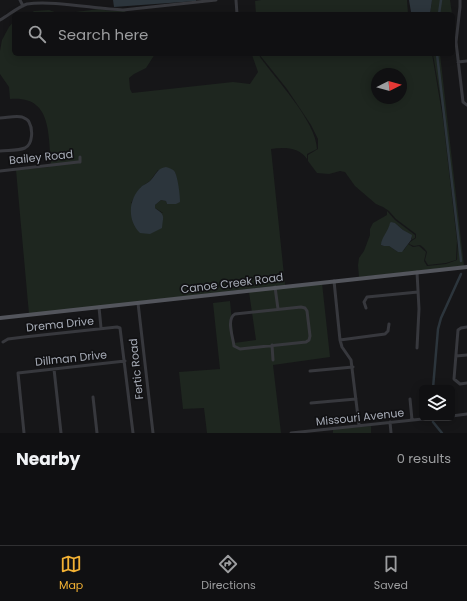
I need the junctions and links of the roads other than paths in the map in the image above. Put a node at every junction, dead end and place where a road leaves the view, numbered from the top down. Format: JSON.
{"nodes":[{"id":1,"x":20,"y":0,"type":"edge"},
{"id":2,"x":216,"y":0,"type":"edge"},
{"id":3,"x":236,"y":0,"type":"edge"},
{"id":4,"x":460,"y":0,"type":"edge"},
{"id":5,"x":23,"y":6,"type":"junction"},
{"id":6,"x":13,"y":12,"type":"edge"},
{"id":7,"x":238,"y":12,"type":"edge"},
{"id":8,"x":12,"y":13,"type":"edge"},
{"id":9,"x":0,"y":20,"type":"edge"},
{"id":10,"x":467,"y":61,"type":"edge"},
{"id":11,"x":458,"y":62,"type":"junction"},
{"id":12,"x":467,"y":105,"type":"edge"},
{"id":13,"x":0,"y":118,"type":"edge"},
{"id":14,"x":0,"y":151,"type":"edge"},
{"id":15,"x":80,"y":157,"type":"dead end"},
{"id":16,"x":0,"y":171,"type":"edge"},
{"id":17,"x":465,"y":267,"type":"edge"},
{"id":18,"x":416,"y":272,"type":"junction"},
{"id":19,"x":334,"y":280,"type":"junction"},
{"id":20,"x":275,"y":287,"type":"junction"},
{"id":21,"x":418,"y":292,"type":"junction"},
{"id":22,"x":138,"y":303,"type":"junction"},
{"id":23,"x":99,"y":307,"type":"junction"},
{"id":24,"x":366,"y":308,"type":"dead end"},
{"id":25,"x":278,"y":309,"type":"junction"},
{"id":26,"x":0,"y":318,"type":"edge"},
{"id":27,"x":389,"y":324,"type":"dead end"},
{"id":28,"x":467,"y":327,"type":"edge"},
{"id":29,"x":101,"y":328,"type":"junction"},
{"id":30,"x":340,"y":340,"type":"junction"},
{"id":31,"x":3,"y":342,"type":"dead end"},
{"id":32,"x":272,"y":345,"type":"junction"},
{"id":33,"x":417,"y":348,"type":"dead end"},
{"id":34,"x":467,"y":355,"type":"edge"},
{"id":35,"x":456,"y":356,"type":"junction"},
{"id":36,"x":273,"y":360,"type":"dead end"},
{"id":37,"x":125,"y":361,"type":"junction"},
{"id":38,"x":353,"y":367,"type":"junction"},
{"id":39,"x":54,"y":369,"type":"junction"},
{"id":40,"x":310,"y":371,"type":"dead end"},
{"id":41,"x":467,"y":384,"type":"edge"},
{"id":42,"x":93,"y":398,"type":"dead end"},
{"id":43,"x":356,"y":399,"type":"junction"},
{"id":44,"x":410,"y":399,"type":"dead end"},
{"id":45,"x":311,"y":403,"type":"dead end"},
{"id":46,"x":467,"y":414,"type":"edge"},
{"id":47,"x":455,"y":416,"type":"edge"},
{"id":48,"x":419,"y":419,"type":"edge"},
{"id":49,"x":412,"y":420,"type":"junction"},
{"id":50,"x":390,"y":422,"type":"junction"},
{"id":51,"x":359,"y":425,"type":"junction"},
{"id":52,"x":24,"y":433,"type":"edge"},
{"id":53,"x":61,"y":433,"type":"edge"},
{"id":54,"x":97,"y":433,"type":"edge"},
{"id":55,"x":133,"y":433,"type":"edge"},
{"id":56,"x":153,"y":433,"type":"edge"},
{"id":57,"x":291,"y":433,"type":"edge"},
{"id":58,"x":391,"y":433,"type":"edge"}],
"edges":[{"from":1,"to":5,"type":"street"},
{"from":2,"to":5,"type":"street"},
{"from":3,"to":7,"type":"street"},
{"from":4,"to":11,"type":"street"},
{"from":5,"to":6,"type":"street"},
{"from":8,"to":9,"type":"street"},
{"from":10,"to":11,"type":"street"},
{"from":11,"to":12,"type":"street"},
{"from":13,"to":14,"type":"street"},
{"from":15,"to":16,"type":"street","name":"Bailey Road"},
{"from":17,"to":18,"type":"main road","name":"Canoe Creek Road"},
{"from":18,"to":19,"type":"main road","name":"Canoe Creek Road"},
{"from":18,"to":21,"type":"street"},
{"from":19,"to":20,"type":"main road","name":"Canoe Creek Road"},
{"from":19,"to":30,"type":"street"},
{"from":20,"to":22,"type":"main road","name":"Canoe Creek Road"},
{"from":20,"to":25,"type":"street"},
{"from":21,"to":24,"type":"street"},
{"from":21,"to":33,"type":"street"},
{"from":22,"to":23,"type":"main road","name":"Canoe Creek Road"},
{"from":22,"to":56,"type":"street","name":"Fertic Road"},
{"from":23,"to":26,"type":"main road","name":"Canoe Creek Road"},
{"from":23,"to":29,"type":"street"},
{"from":25,"to":32,"type":"street"},
{"from":25,"to":32,"type":"street"},
{"from":27,"to":30,"type":"street"},
{"from":28,"to":35,"type":"street"},
{"from":29,"to":31,"type":"street","name":"Drema Drive"},
{"from":29,"to":37,"type":"street","name":"Drema Drive"},
{"from":30,"to":38,"type":"street"},
{"from":32,"to":36,"type":"street"},
{"from":34,"to":35,"type":"street"},
{"from":35,"to":41,"type":"street"},
{"from":37,"to":39,"type":"street","name":"Dillman Drive"},
{"from":37,"to":55,"type":"street"},
{"from":38,"to":40,"type":"street"},
{"from":38,"to":43,"type":"street"},
{"from":39,"to":52,"type":"street","name":"Dillman Drive"},
{"from":39,"to":53,"type":"street"},
{"from":42,"to":54,"type":"street"},
{"from":43,"to":45,"type":"street"},
{"from":43,"to":51,"type":"street"},
{"from":44,"to":49,"type":"street"},
{"from":46,"to":47,"type":"street"},
{"from":48,"to":49,"type":"street","name":"Missouri Avenue"},
{"from":49,"to":50,"type":"street","name":"Missouri Avenue"},
{"from":50,"to":51,"type":"street","name":"Missouri Avenue"},
{"from":50,"to":58,"type":"street"},
{"from":51,"to":57,"type":"street","name":"Missouri Avenue"}]}
